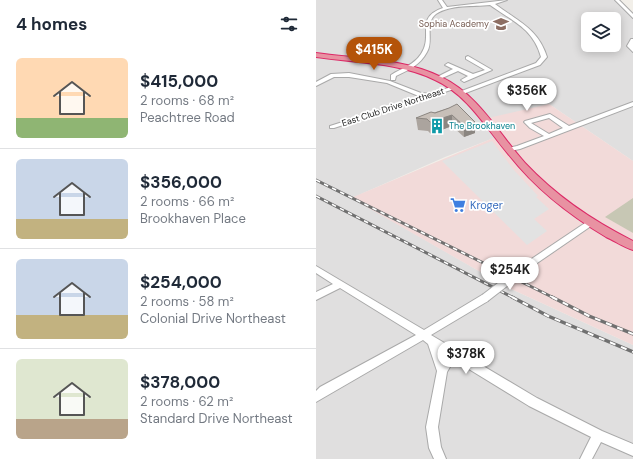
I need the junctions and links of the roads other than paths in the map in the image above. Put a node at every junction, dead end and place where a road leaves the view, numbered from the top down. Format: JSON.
{"nodes":[{"id":1,"x":440,"y":0,"type":"edge"},
{"id":2,"x":505,"y":0,"type":"edge"},
{"id":3,"x":617,"y":0,"type":"edge"},
{"id":4,"x":491,"y":4,"type":"junction"},
{"id":5,"x":446,"y":9,"type":"junction"},
{"id":6,"x":633,"y":17,"type":"edge"},
{"id":7,"x":633,"y":40,"type":"edge"},
{"id":8,"x":633,"y":50,"type":"edge"},
{"id":9,"x":316,"y":55,"type":"edge"},
{"id":10,"x":468,"y":58,"type":"dead end"},
{"id":11,"x":448,"y":65,"type":"dead end"},
{"id":12,"x":405,"y":69,"type":"junction"},
{"id":13,"x":455,"y":70,"type":"junction"},
{"id":14,"x":473,"y":76,"type":"junction"},
{"id":15,"x":438,"y":78,"type":"junction"},
{"id":16,"x":464,"y":80,"type":"dead end"},
{"id":17,"x":391,"y":81,"type":"junction"},
{"id":18,"x":316,"y":84,"type":"edge"},
{"id":19,"x":458,"y":90,"type":"junction"},
{"id":20,"x":431,"y":96,"type":"junction"},
{"id":21,"x":633,"y":104,"type":"edge"},
{"id":22,"x":332,"y":127,"type":"dead end"},
{"id":23,"x":568,"y":129,"type":"junction"},
{"id":24,"x":548,"y":136,"type":"junction"},
{"id":25,"x":510,"y":149,"type":"junction"},
{"id":26,"x":591,"y":222,"type":"junction"},
{"id":27,"x":633,"y":246,"type":"edge"},
{"id":28,"x":316,"y":269,"type":"edge"},
{"id":29,"x":341,"y":284,"type":"junction"},
{"id":30,"x":316,"y":296,"type":"edge"},
{"id":31,"x":428,"y":338,"type":"junction"},
{"id":32,"x":453,"y":354,"type":"junction"},
{"id":33,"x":442,"y":371,"type":"junction"},
{"id":34,"x":316,"y":397,"type":"edge"},
{"id":35,"x":598,"y":435,"type":"junction"},
{"id":36,"x":633,"y":450,"type":"edge"},
{"id":37,"x":440,"y":459,"type":"edge"},
{"id":38,"x":586,"y":459,"type":"edge"}],
"edges":[{"from":1,"to":5,"type":"street"},
{"from":2,"to":4,"type":"street"},
{"from":3,"to":6,"type":"street"},
{"from":4,"to":5,"type":"street"},
{"from":4,"to":19,"type":"street","name":"East Club Drive Northeast"},
{"from":5,"to":12,"type":"street"},
{"from":7,"to":8,"type":"street"},
{"from":9,"to":12,"type":"highway"},
{"from":10,"to":14,"type":"street"},
{"from":11,"to":13,"type":"street"},
{"from":12,"to":15,"type":"highway"},
{"from":12,"to":17,"type":"street"},
{"from":13,"to":14,"type":"street"},
{"from":13,"to":15,"type":"street"},
{"from":14,"to":16,"type":"street"},
{"from":15,"to":19,"type":"highway"},
{"from":17,"to":18,"type":"street"},
{"from":17,"to":20,"type":"street"},
{"from":19,"to":20,"type":"street","name":"East Club Drive Northeast"},
{"from":19,"to":25,"type":"highway"},
{"from":20,"to":22,"type":"street","name":"East Club Drive Northeast"},
{"from":21,"to":23,"type":"street"},
{"from":23,"to":24,"type":"street"},
{"from":23,"to":24,"type":"street"},
{"from":24,"to":25,"type":"street"},
{"from":25,"to":26,"type":"highway"},
{"from":26,"to":27,"type":"highway"},
{"from":26,"to":31,"type":"street","bridge":true},
{"from":28,"to":29,"type":"street"},
{"from":29,"to":30,"type":"street"},
{"from":29,"to":31,"type":"street"},
{"from":31,"to":32,"type":"street"},
{"from":31,"to":33,"type":"street"},
{"from":31,"to":34,"type":"street"},
{"from":32,"to":33,"type":"street"},
{"from":32,"to":35,"type":"street"},
{"from":33,"to":37,"type":"street"},
{"from":35,"to":36,"type":"street"},
{"from":35,"to":38,"type":"street"}]}
